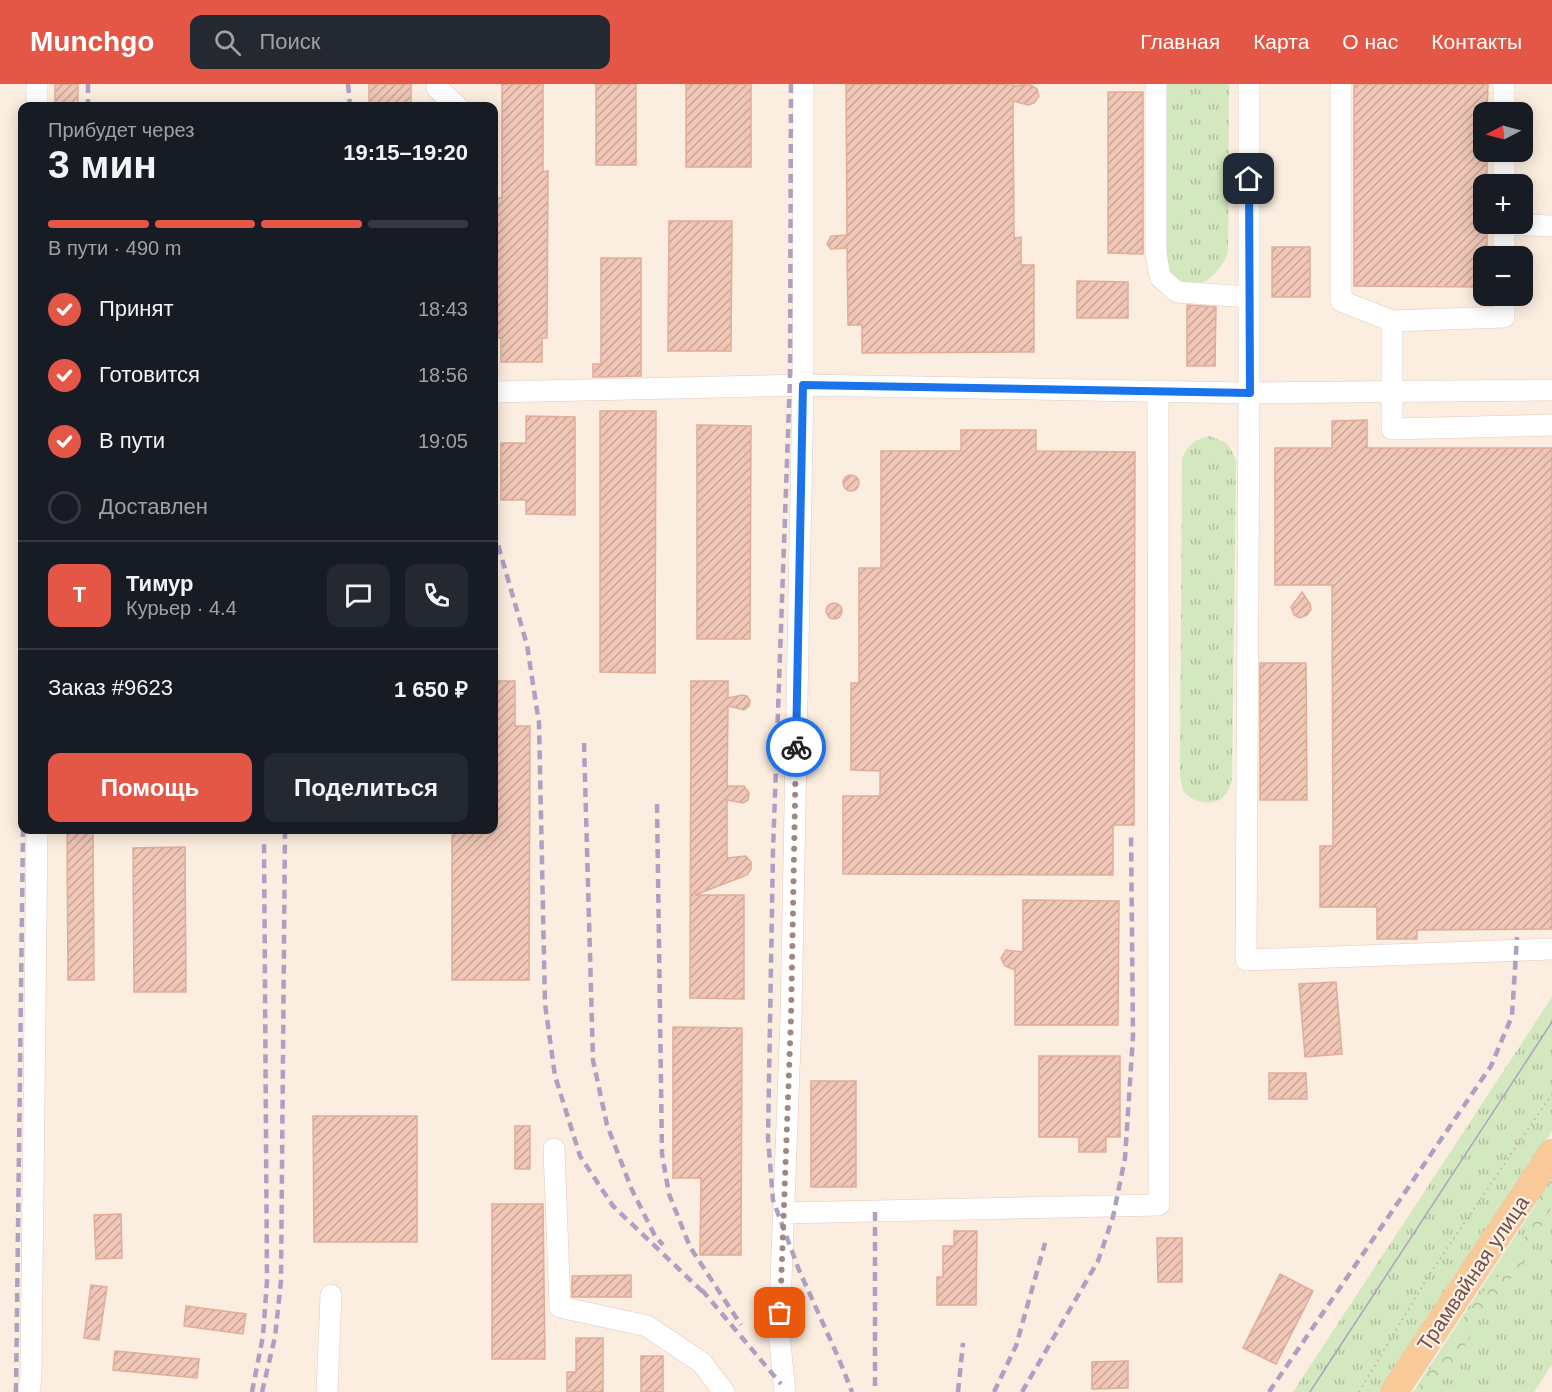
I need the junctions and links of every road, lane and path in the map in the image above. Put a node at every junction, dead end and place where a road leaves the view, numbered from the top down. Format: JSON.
{"nodes":[{"id":1,"x":37,"y":84,"type":"edge"},
{"id":2,"x":437,"y":84,"type":"edge"},
{"id":3,"x":802,"y":84,"type":"edge"},
{"id":4,"x":1155,"y":84,"type":"edge"},
{"id":5,"x":1249,"y":84,"type":"edge"},
{"id":6,"x":1341,"y":84,"type":"edge"},
{"id":7,"x":1504,"y":84,"type":"edge"},
{"id":8,"x":37,"y":102,"type":"edge"},
{"id":9,"x":453,"y":102,"type":"edge"},
{"id":10,"x":1504,"y":102,"type":"edge"},
{"id":11,"x":1533,"y":225,"type":"edge"},
{"id":12,"x":1552,"y":226,"type":"edge"},
{"id":13,"x":1249,"y":297,"type":"junction"},
{"id":14,"x":1504,"y":306,"type":"edge"},
{"id":15,"x":1392,"y":321,"type":"junction"},
{"id":16,"x":803,"y":385,"type":"junction"},
{"id":17,"x":1552,"y":390,"type":"edge"},
{"id":18,"x":498,"y":392,"type":"edge"},
{"id":19,"x":1158,"y":392,"type":"junction"},
{"id":20,"x":1393,"y":392,"type":"junction"},
{"id":21,"x":1250,"y":393,"type":"junction"},
{"id":22,"x":1552,"y":425,"type":"edge"},
{"id":23,"x":37,"y":834,"type":"edge"},
{"id":24,"x":1552,"y":949,"type":"edge"},
{"id":25,"x":1552,"y":1094,"type":"edge"},
{"id":26,"x":554,"y":1149,"type":"dead end"},
{"id":27,"x":1552,"y":1153,"type":"edge"},
{"id":28,"x":783,"y":1213,"type":"junction"},
{"id":29,"x":331,"y":1295,"type":"dead end"},
{"id":30,"x":24,"y":1392,"type":"edge"},
{"id":31,"x":327,"y":1392,"type":"edge"},
{"id":32,"x":724,"y":1392,"type":"edge"},
{"id":33,"x":785,"y":1392,"type":"edge"},
{"id":34,"x":1359,"y":1392,"type":"edge"},
{"id":35,"x":1394,"y":1392,"type":"edge"}],
"edges":[{"from":1,"to":8,"type":"street"},
{"from":2,"to":9,"type":"street"},
{"from":3,"to":16,"type":"street"},
{"from":4,"to":13,"type":"street"},
{"from":5,"to":13,"type":"street"},
{"from":6,"to":15,"type":"street"},
{"from":7,"to":10,"type":"street"},
{"from":11,"to":12,"type":"street"},
{"from":13,"to":21,"type":"street"},
{"from":14,"to":15,"type":"street"},
{"from":15,"to":20,"type":"street"},
{"from":16,"to":18,"type":"street"},
{"from":16,"to":19,"type":"street"},
{"from":16,"to":28,"type":"street"},
{"from":17,"to":20,"type":"street"},
{"from":19,"to":21,"type":"street"},
{"from":19,"to":28,"type":"street"},
{"from":20,"to":21,"type":"street"},
{"from":20,"to":22,"type":"street"},
{"from":21,"to":24,"type":"street"},
{"from":23,"to":30,"type":"street"},
{"from":25,"to":34,"type":"path"},
{"from":26,"to":32,"type":"street"},
{"from":27,"to":35,"type":"main road","name":"Трамвайная улица"},
{"from":28,"to":33,"type":"street"},
{"from":29,"to":31,"type":"street"}]}
